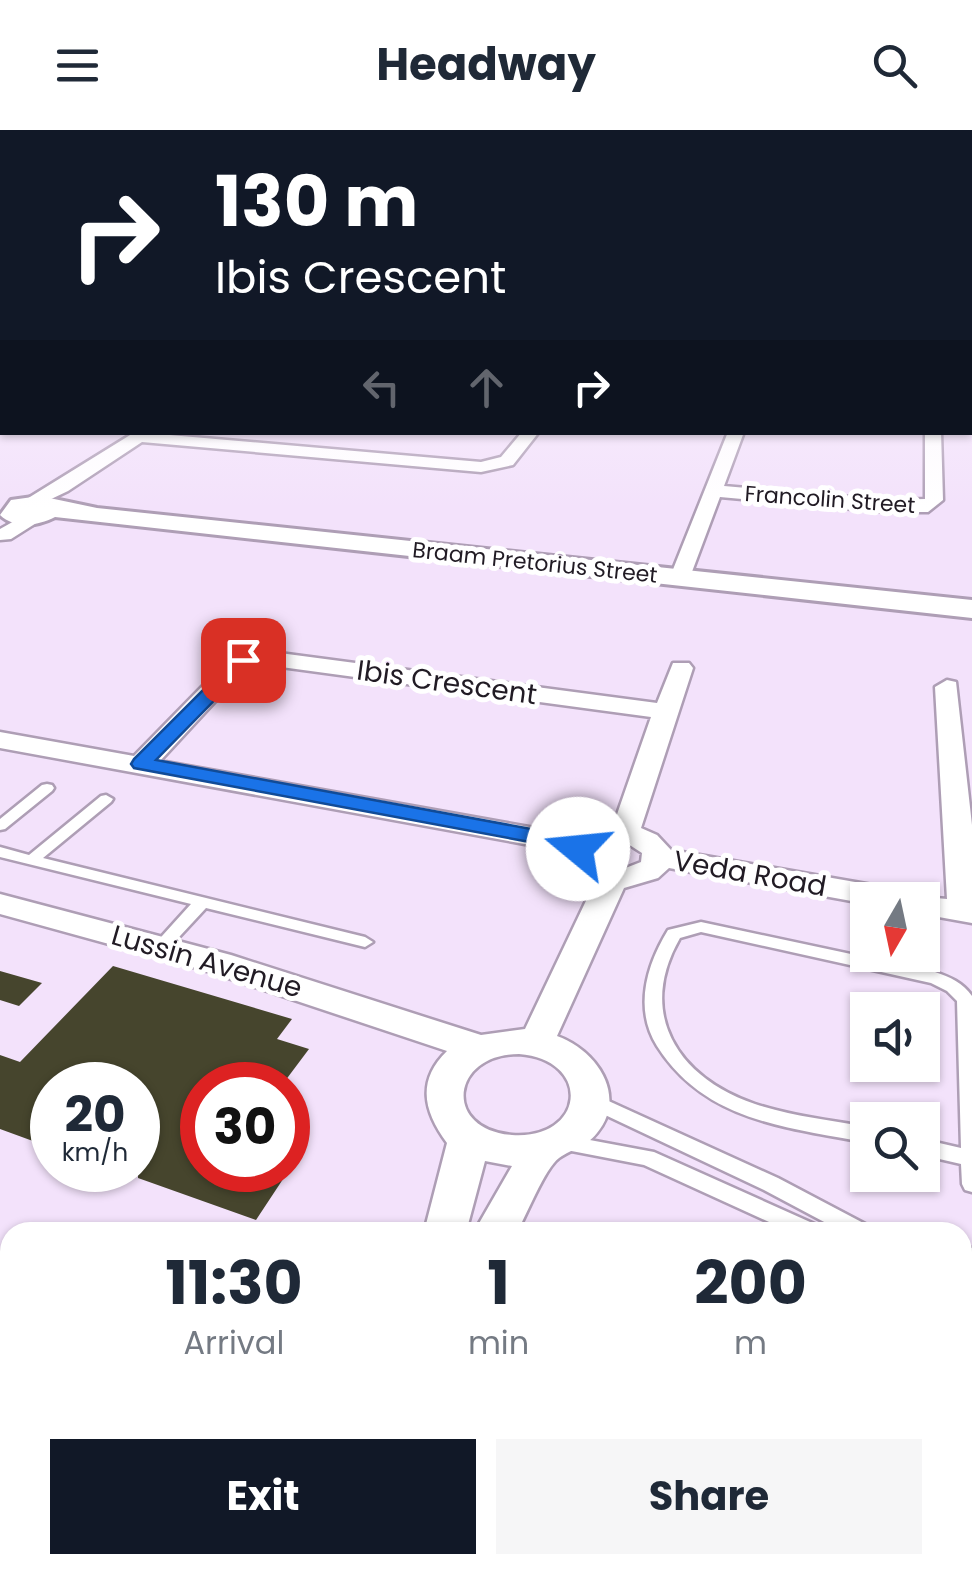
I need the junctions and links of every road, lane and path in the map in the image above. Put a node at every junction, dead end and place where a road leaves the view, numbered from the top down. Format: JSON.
{"nodes":[{"id":1,"x":144,"y":435,"type":"edge"},
{"id":2,"x":338,"y":435,"type":"edge"},
{"id":3,"x":529,"y":435,"type":"edge"},
{"id":4,"x":735,"y":435,"type":"edge"},
{"id":5,"x":933,"y":435,"type":"edge"},
{"id":6,"x":317,"y":453,"type":"junction"},
{"id":7,"x":716,"y":490,"type":"junction"},
{"id":8,"x":24,"y":513,"type":"edge"},
{"id":9,"x":680,"y":577,"type":"junction"},
{"id":10,"x":972,"y":609,"type":"edge"},
{"id":11,"x":681,"y":668,"type":"dead end"},
{"id":12,"x":948,"y":687,"type":"dead end"},
{"id":13,"x":668,"y":712,"type":"junction"},
{"id":14,"x":0,"y":740,"type":"edge"},
{"id":15,"x":962,"y":750,"type":"edge"},
{"id":16,"x":142,"y":764,"type":"junction"},
{"id":17,"x":47,"y":788,"type":"dead end"},
{"id":18,"x":106,"y":799,"type":"dead end"},
{"id":19,"x":0,"y":826,"type":"edge"},
{"id":20,"x":625,"y":833,"type":"junction"},
{"id":21,"x":580,"y":845,"type":"junction"},
{"id":22,"x":0,"y":852,"type":"edge"},
{"id":23,"x":658,"y":857,"type":"junction"},
{"id":24,"x":32,"y":860,"type":"junction"},
{"id":25,"x":612,"y":878,"type":"junction"},
{"id":26,"x":850,"y":891,"type":"edge"},
{"id":27,"x":202,"y":902,"type":"junction"},
{"id":28,"x":0,"y":904,"type":"edge"},
{"id":29,"x":940,"y":907,"type":"edge"},
{"id":30,"x":968,"y":912,"type":"edge"},
{"id":31,"x":366,"y":942,"type":"dead end"},
{"id":32,"x":160,"y":946,"type":"junction"},
{"id":33,"x":411,"y":1028,"type":"junction"},
{"id":34,"x":536,"y":1044,"type":"junction"},
{"id":35,"x":480,"y":1048,"type":"junction"},
{"id":36,"x":450,"y":1072,"type":"junction"},
{"id":37,"x":591,"y":1100,"type":"junction"},
{"id":38,"x":850,"y":1132,"type":"edge"},
{"id":39,"x":468,"y":1136,"type":"junction"},
{"id":40,"x":551,"y":1146,"type":"junction"},
{"id":41,"x":940,"y":1152,"type":"edge"},
{"id":42,"x":970,"y":1158,"type":"edge"},
{"id":43,"x":972,"y":1184,"type":"edge"},
{"id":44,"x":448,"y":1222,"type":"edge"},
{"id":45,"x":501,"y":1222,"type":"edge"},
{"id":46,"x":789,"y":1222,"type":"edge"},
{"id":47,"x":842,"y":1222,"type":"edge"}],
"edges":[{"from":1,"to":6,"type":"street"},
{"from":1,"to":8,"type":"street"},
{"from":2,"to":6,"type":"street"},
{"from":3,"to":6,"type":"street"},
{"from":4,"to":7,"type":"street"},
{"from":5,"to":7,"type":"street","name":"Francolin Street"},
{"from":7,"to":9,"type":"street"},
{"from":8,"to":9,"type":"street","name":"Braam Pretorius Street"},
{"from":9,"to":10,"type":"street","name":"Braam Pretorius Street"},
{"from":11,"to":13,"type":"street"},
{"from":12,"to":15,"type":"street"},
{"from":13,"to":16,"type":"street","name":"Ibis Crescent"},
{"from":13,"to":20,"type":"street"},
{"from":14,"to":16,"type":"street"},
{"from":15,"to":30,"type":"street"},
{"from":16,"to":21,"type":"street"},
{"from":17,"to":19,"type":"lane"},
{"from":18,"to":24,"type":"lane"},
{"from":20,"to":21,"type":"street"},
{"from":20,"to":23,"type":"street"},
{"from":21,"to":25,"type":"street"},
{"from":22,"to":24,"type":"lane"},
{"from":23,"to":25,"type":"street"},
{"from":23,"to":26,"type":"street","name":"Veda Road"},
{"from":24,"to":27,"type":"lane"},
{"from":25,"to":34,"type":"street"},
{"from":27,"to":31,"type":"lane"},
{"from":27,"to":32,"type":"lane"},
{"from":28,"to":32,"type":"street","name":"Lussin Avenue"},
{"from":29,"to":30,"type":"street"},
{"from":32,"to":33,"type":"street","name":"Lussin Avenue"},
{"from":33,"to":35,"type":"street","name":"Lussin Avenue"},
{"from":33,"to":36,"type":"street","name":"Lussin Avenue"},
{"from":34,"to":35,"type":"street","name":"Lussin Avenue"},
{"from":34,"to":37,"type":"street"},
{"from":35,"to":36,"type":"street"},
{"from":36,"to":39,"type":"street"},
{"from":37,"to":40,"type":"street"},
{"from":37,"to":47,"type":"lane"},
{"from":38,"to":42,"type":"lane"},
{"from":39,"to":40,"type":"street"},
{"from":39,"to":44,"type":"street"},
{"from":40,"to":45,"type":"street"},
{"from":40,"to":46,"type":"lane"},
{"from":41,"to":42,"type":"lane"},
{"from":42,"to":43,"type":"lane"}]}
